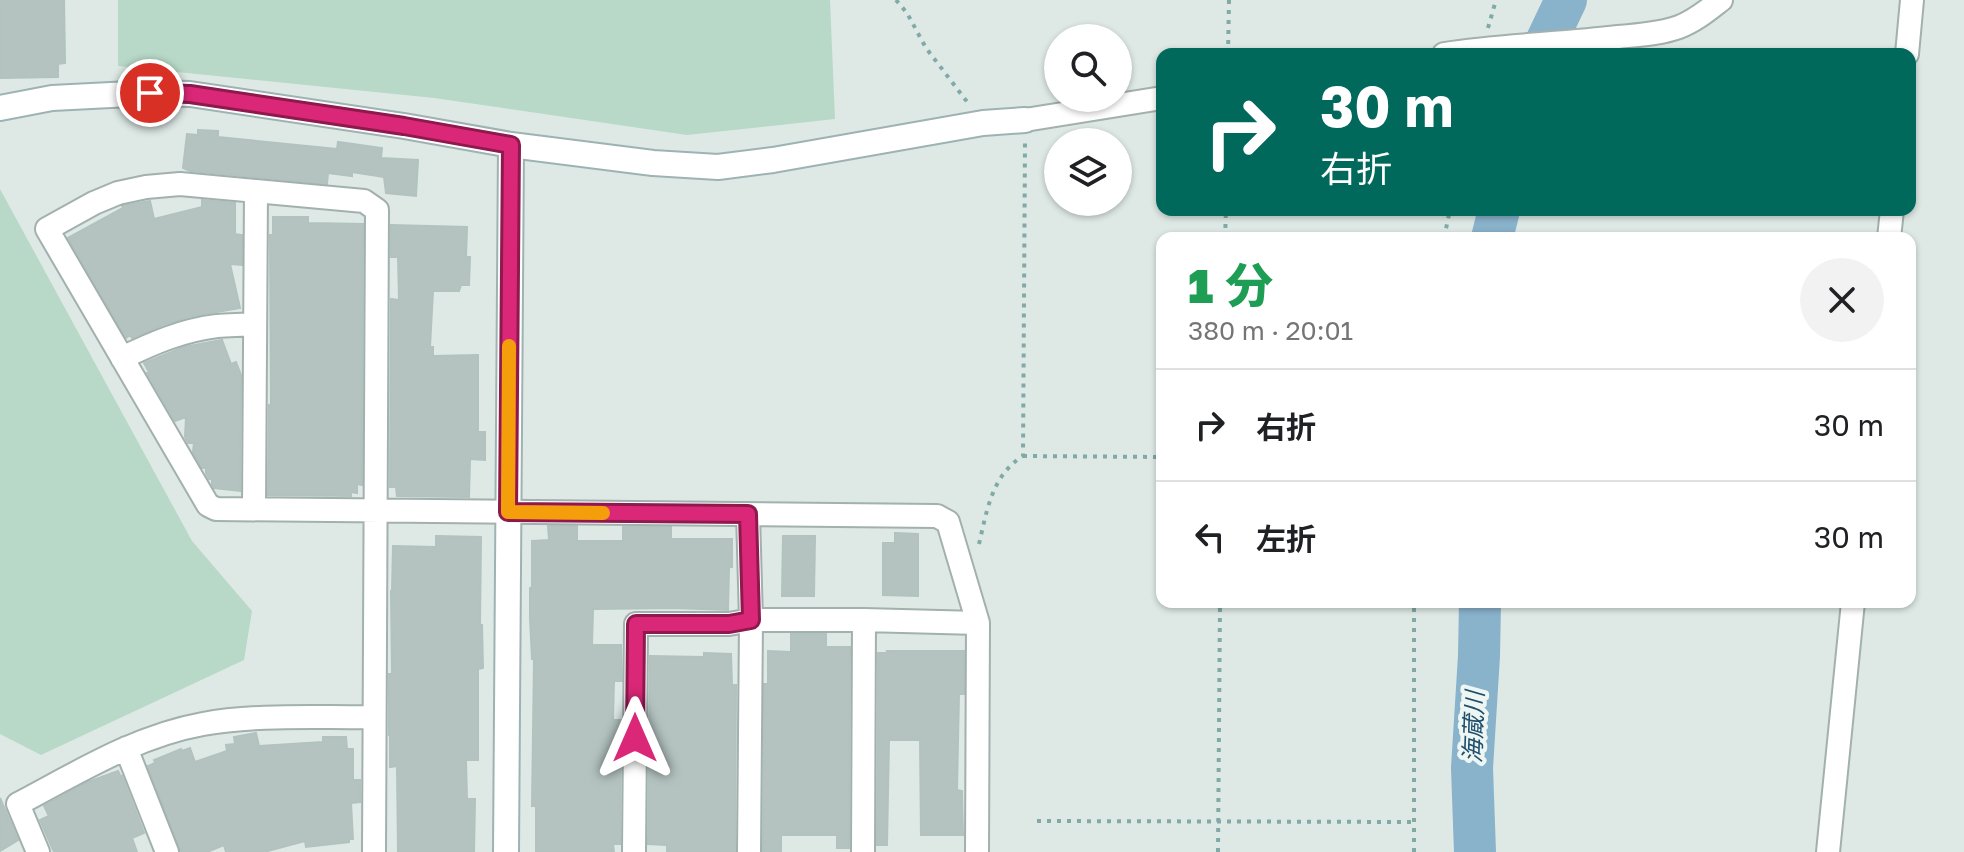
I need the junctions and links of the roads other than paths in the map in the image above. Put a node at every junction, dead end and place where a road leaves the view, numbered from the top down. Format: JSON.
{"nodes":[{"id":1,"x":1721,"y":0,"type":"edge"},
{"id":2,"x":1912,"y":0,"type":"edge"},
{"id":3,"x":1489,"y":48,"type":"edge"},
{"id":4,"x":1908,"y":48,"type":"edge"},
{"id":5,"x":1156,"y":99,"type":"edge"},
{"id":6,"x":0,"y":108,"type":"edge"},
{"id":7,"x":1025,"y":120,"type":"joint"},
{"id":8,"x":511,"y":145,"type":"junction"},
{"id":9,"x":256,"y":191,"type":"junction"},
{"id":10,"x":255,"y":324,"type":"junction"},
{"id":11,"x":122,"y":358,"type":"junction"},
{"id":12,"x":254,"y":508,"type":"junction"},
{"id":13,"x":377,"y":510,"type":"junction"},
{"id":14,"x":508,"y":512,"type":"junction"},
{"id":15,"x":748,"y":514,"type":"junction"},
{"id":16,"x":1852,"y":608,"type":"edge"},
{"id":17,"x":751,"y":620,"type":"junction"},
{"id":18,"x":864,"y":620,"type":"junction"},
{"id":19,"x":978,"y":623,"type":"junction"},
{"id":20,"x":374,"y":717,"type":"junction"},
{"id":21,"x":126,"y":748,"type":"junction"},
{"id":22,"x":38,"y":852,"type":"edge"},
{"id":23,"x":167,"y":852,"type":"edge"},
{"id":24,"x":374,"y":852,"type":"edge"},
{"id":25,"x":506,"y":852,"type":"edge"},
{"id":26,"x":634,"y":852,"type":"edge"},
{"id":27,"x":749,"y":852,"type":"edge"},
{"id":28,"x":863,"y":852,"type":"edge"},
{"id":29,"x":977,"y":852,"type":"edge"},
{"id":30,"x":1828,"y":852,"type":"edge"}],
"edges":[{"from":1,"to":3,"type":"street"},
{"from":2,"to":4,"type":"street"},
{"from":5,"to":7,"type":"street"},
{"from":6,"to":8,"type":"street"},
{"from":7,"to":8,"type":"street"},
{"from":8,"to":14,"type":"street"},
{"from":9,"to":10,"type":"street"},
{"from":9,"to":11,"type":"street"},
{"from":9,"to":13,"type":"street"},
{"from":10,"to":11,"type":"street"},
{"from":10,"to":12,"type":"street"},
{"from":11,"to":12,"type":"street"},
{"from":12,"to":13,"type":"street"},
{"from":13,"to":14,"type":"street"},
{"from":13,"to":20,"type":"street"},
{"from":14,"to":15,"type":"street"},
{"from":14,"to":25,"type":"street"},
{"from":15,"to":17,"type":"street"},
{"from":15,"to":19,"type":"street"},
{"from":16,"to":30,"type":"street"},
{"from":17,"to":18,"type":"street"},
{"from":17,"to":26,"type":"street"},
{"from":17,"to":27,"type":"street"},
{"from":18,"to":19,"type":"street"},
{"from":18,"to":28,"type":"street"},
{"from":19,"to":29,"type":"street"},
{"from":20,"to":21,"type":"street"},
{"from":20,"to":24,"type":"street"},
{"from":21,"to":22,"type":"street"},
{"from":21,"to":23,"type":"street"}]}
